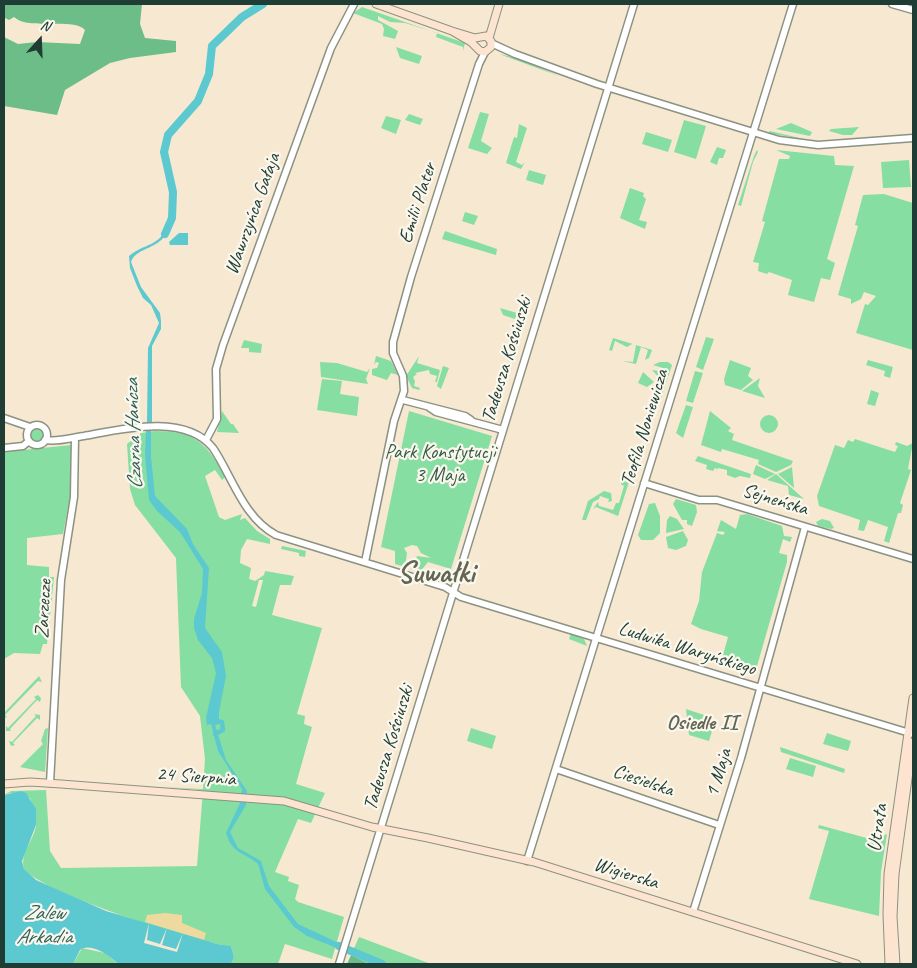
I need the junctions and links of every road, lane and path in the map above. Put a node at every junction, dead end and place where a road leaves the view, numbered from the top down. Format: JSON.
{"nodes":[{"id":1,"x":354,"y":4,"type":"edge"},
{"id":2,"x":376,"y":4,"type":"edge"},
{"id":3,"x":497,"y":4,"type":"edge"},
{"id":4,"x":634,"y":4,"type":"edge"},
{"id":5,"x":793,"y":4,"type":"edge"},
{"id":6,"x":892,"y":4,"type":"edge"},
{"id":7,"x":913,"y":10,"type":"edge"},
{"id":8,"x":484,"y":44,"type":"junction"},
{"id":9,"x":608,"y":87,"type":"junction"},
{"id":10,"x":754,"y":133,"type":"junction"},
{"id":11,"x":913,"y":138,"type":"edge"},
{"id":12,"x":403,"y":400,"type":"junction"},
{"id":13,"x":4,"y":419,"type":"edge"},
{"id":14,"x":29,"y":430,"type":"junction"},
{"id":15,"x":503,"y":430,"type":"junction"},
{"id":16,"x":46,"y":437,"type":"junction"},
{"id":17,"x":74,"y":438,"type":"junction"},
{"id":18,"x":206,"y":440,"type":"junction"},
{"id":19,"x":29,"y":441,"type":"junction"},
{"id":20,"x":4,"y":448,"type":"edge"},
{"id":21,"x":644,"y":483,"type":"junction"},
{"id":22,"x":805,"y":527,"type":"junction"},
{"id":23,"x":896,"y":554,"type":"junction"},
{"id":24,"x":913,"y":559,"type":"edge"},
{"id":25,"x":365,"y":562,"type":"junction"},
{"id":26,"x":913,"y":564,"type":"edge"},
{"id":27,"x":453,"y":593,"type":"junction"},
{"id":28,"x":596,"y":638,"type":"junction"},
{"id":29,"x":760,"y":688,"type":"junction"},
{"id":30,"x":913,"y":698,"type":"edge"},
{"id":31,"x":911,"y":734,"type":"edge"},
{"id":32,"x":913,"y":742,"type":"edge"},
{"id":33,"x":556,"y":769,"type":"junction"},
{"id":34,"x":50,"y":783,"type":"junction"},
{"id":35,"x":4,"y":784,"type":"edge"},
{"id":36,"x":719,"y":825,"type":"junction"},
{"id":37,"x":381,"y":829,"type":"junction"},
{"id":38,"x":527,"y":861,"type":"junction"},
{"id":39,"x":693,"y":912,"type":"junction"},
{"id":40,"x":339,"y":964,"type":"edge"},
{"id":41,"x":857,"y":964,"type":"edge"},
{"id":42,"x":889,"y":964,"type":"edge"},
{"id":43,"x":896,"y":964,"type":"edge"}],
"edges":[{"from":1,"to":18,"type":"street","name":"Wawrzyńca Gałaja"},
{"from":2,"to":8,"type":"main road"},
{"from":3,"to":8,"type":"main road"},
{"from":4,"to":9,"type":"street","name":"Tadeusza Kościuszki"},
{"from":5,"to":10,"type":"street","name":"Teofila Noniewicza"},
{"from":6,"to":7,"type":"street"},
{"from":8,"to":9,"type":"street"},
{"from":8,"to":12,"type":"street","name":"Emilii Plater"},
{"from":9,"to":10,"type":"street"},
{"from":9,"to":15,"type":"street","name":"Tadeusza Kościuszki"},
{"from":10,"to":11,"type":"street"},
{"from":10,"to":21,"type":"street","name":"Teofila Noniewicza"},
{"from":12,"to":15,"type":"street"},
{"from":12,"to":25,"type":"street"},
{"from":13,"to":14,"type":"street"},
{"from":14,"to":16,"type":"street"},
{"from":14,"to":19,"type":"street"},
{"from":15,"to":27,"type":"street","name":"Tadeusza Kościuszki"},
{"from":16,"to":17,"type":"street"},
{"from":16,"to":19,"type":"street"},
{"from":17,"to":18,"type":"street"},
{"from":17,"to":34,"type":"street","name":"Zarzecze"},
{"from":18,"to":25,"type":"street","name":"Ludwika Waryńskiego"},
{"from":19,"to":20,"type":"street"},
{"from":21,"to":22,"type":"street","name":"Sejneńska"},
{"from":21,"to":28,"type":"street","name":"Teofila Noniewicza"},
{"from":22,"to":23,"type":"street","name":"Sejneńska"},
{"from":22,"to":29,"type":"street","name":"1 Maja"},
{"from":23,"to":24,"type":"street","name":"Sejneńska"},
{"from":23,"to":26,"type":"street","name":"Sejneńska"},
{"from":25,"to":27,"type":"street","name":"Ludwika Waryńskiego"},
{"from":27,"to":28,"type":"street","name":"Ludwika Waryńskiego"},
{"from":27,"to":37,"type":"street","name":"Tadeusza Kościuszki"},
{"from":28,"to":29,"type":"street","name":"Ludwika Waryńskiego"},
{"from":28,"to":33,"type":"street","name":"Teofila Noniewicza"},
{"from":29,"to":31,"type":"street","name":"Ludwika Waryńskiego"},
{"from":29,"to":36,"type":"street","name":"1 Maja"},
{"from":30,"to":31,"type":"main road","name":"Utrata"},
{"from":31,"to":42,"type":"main road","name":"Utrata"},
{"from":32,"to":43,"type":"main road","name":"Utrata"},
{"from":33,"to":36,"type":"street","name":"Ciesielska"},
{"from":33,"to":38,"type":"street","name":"Teofila Noniewicza"},
{"from":34,"to":35,"type":"main road","name":"24 Sierpnia"},
{"from":34,"to":37,"type":"main road","name":"24 Sierpnia"},
{"from":36,"to":39,"type":"street","name":"1 Maja"},
{"from":37,"to":38,"type":"main road","name":"Wigierska"},
{"from":37,"to":40,"type":"street","name":"Tadeusza Kościuszki"},
{"from":38,"to":39,"type":"main road","name":"Wigierska"},
{"from":39,"to":41,"type":"main road","name":"Wigierska"}]}
